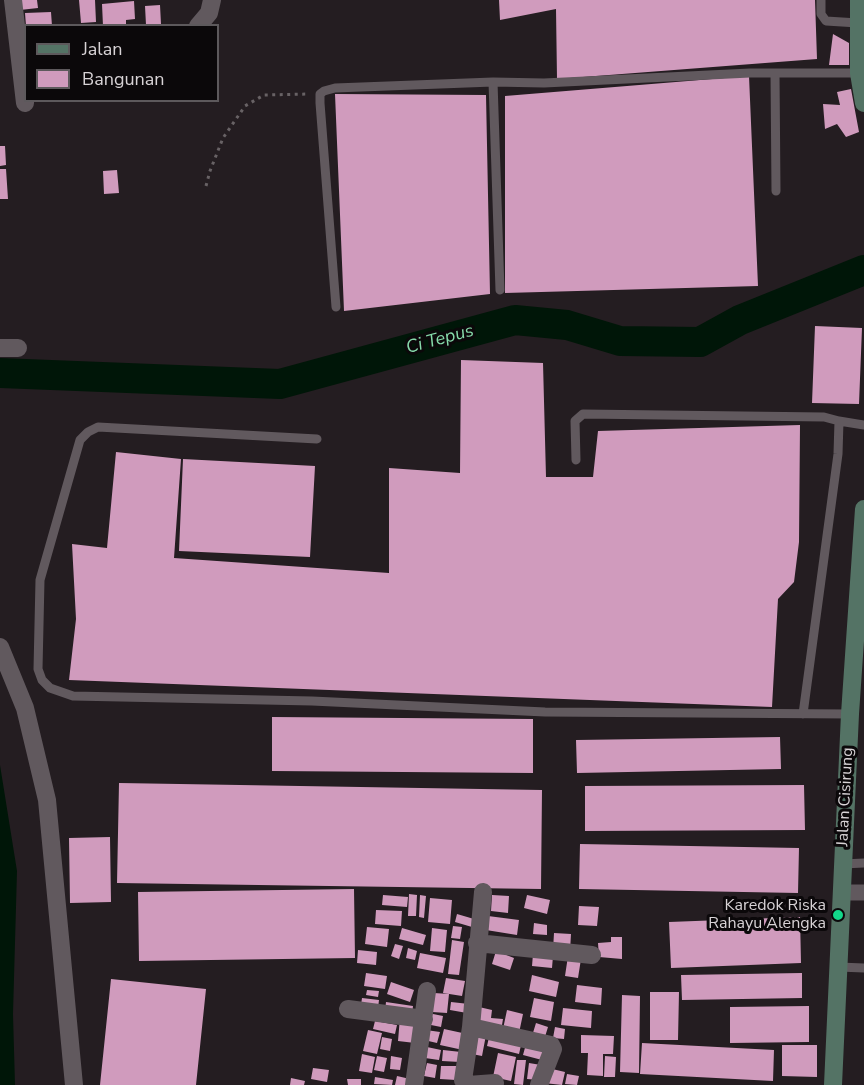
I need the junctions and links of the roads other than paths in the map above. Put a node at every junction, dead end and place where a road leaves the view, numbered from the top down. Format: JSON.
{"nodes":[{"id":1,"x":13,"y":0,"type":"edge"},
{"id":2,"x":212,"y":0,"type":"edge"},
{"id":3,"x":820,"y":0,"type":"edge"},
{"id":4,"x":859,"y":0,"type":"edge"},
{"id":5,"x":858,"y":23,"type":"junction"},
{"id":6,"x":200,"y":24,"type":"edge"},
{"id":7,"x":14,"y":37,"type":"edge"},
{"id":8,"x":775,"y":73,"type":"junction"},
{"id":9,"x":859,"y":73,"type":"junction"},
{"id":10,"x":493,"y":82,"type":"junction"},
{"id":11,"x":24,"y":97,"type":"edge"},
{"id":12,"x":864,"y":103,"type":"edge"},
{"id":13,"x":776,"y":191,"type":"dead end"},
{"id":14,"x":500,"y":290,"type":"dead end"},
{"id":15,"x":336,"y":307,"type":"dead end"},
{"id":16,"x":0,"y":348,"type":"edge"},
{"id":17,"x":18,"y":348,"type":"dead end"},
{"id":18,"x":839,"y":421,"type":"junction"},
{"id":19,"x":864,"y":425,"type":"edge"},
{"id":20,"x":317,"y":439,"type":"dead end"},
{"id":21,"x":576,"y":460,"type":"dead end"},
{"id":22,"x":864,"y":520,"type":"edge"},
{"id":23,"x":0,"y":647,"type":"edge"},
{"id":24,"x":855,"y":708,"type":"edge"},
{"id":25,"x":803,"y":714,"type":"junction"},
{"id":26,"x":864,"y":863,"type":"edge"},
{"id":27,"x":843,"y":864,"type":"junction"},
{"id":28,"x":864,"y":889,"type":"edge"},
{"id":29,"x":483,"y":892,"type":"dead end"},
{"id":30,"x":841,"y":893,"type":"junction"},
{"id":31,"x":864,"y":896,"type":"edge"},
{"id":32,"x":477,"y":944,"type":"junction"},
{"id":33,"x":592,"y":955,"type":"dead end"},
{"id":34,"x":839,"y":967,"type":"junction"},
{"id":35,"x":864,"y":968,"type":"edge"},
{"id":36,"x":427,"y":991,"type":"dead end"},
{"id":37,"x":348,"y":1009,"type":"dead end"},
{"id":38,"x":424,"y":1019,"type":"junction"},
{"id":39,"x":471,"y":1027,"type":"junction"},
{"id":40,"x":498,"y":1084,"type":"edge"},
{"id":41,"x":74,"y":1085,"type":"edge"},
{"id":42,"x":414,"y":1085,"type":"edge"},
{"id":43,"x":539,"y":1085,"type":"edge"},
{"id":44,"x":833,"y":1085,"type":"edge"}],
"edges":[{"from":1,"to":7,"type":"street"},
{"from":2,"to":6,"type":"street"},
{"from":3,"to":5,"type":"lane"},
{"from":4,"to":5,"type":"main road"},
{"from":5,"to":9,"type":"main road"},
{"from":7,"to":11,"type":"street"},
{"from":8,"to":9,"type":"lane"},
{"from":8,"to":10,"type":"lane"},
{"from":8,"to":13,"type":"lane"},
{"from":9,"to":12,"type":"main road"},
{"from":10,"to":14,"type":"lane"},
{"from":10,"to":15,"type":"lane"},
{"from":16,"to":17,"type":"street"},
{"from":18,"to":19,"type":"lane"},
{"from":18,"to":21,"type":"lane"},
{"from":18,"to":25,"type":"lane"},
{"from":20,"to":25,"type":"lane"},
{"from":22,"to":24,"type":"main road","name":"Jalan Cisirung"},
{"from":23,"to":41,"type":"street"},
{"from":24,"to":25,"type":"lane"},
{"from":24,"to":27,"type":"main road","name":"Jalan Cisirung"},
{"from":26,"to":27,"type":"lane"},
{"from":27,"to":30,"type":"main road","name":"Jalan Cisirung"},
{"from":28,"to":30,"type":"lane"},
{"from":29,"to":32,"type":"street"},
{"from":30,"to":31,"type":"lane"},
{"from":30,"to":34,"type":"main road","name":"Jalan Cisirung"},
{"from":32,"to":33,"type":"street"},
{"from":32,"to":39,"type":"street"},
{"from":34,"to":35,"type":"lane"},
{"from":34,"to":44,"type":"main road","name":"Jalan Cisirung"},
{"from":36,"to":38,"type":"street"},
{"from":37,"to":38,"type":"street"},
{"from":38,"to":42,"type":"street"},
{"from":39,"to":40,"type":"street"},
{"from":39,"to":43,"type":"street"}]}
